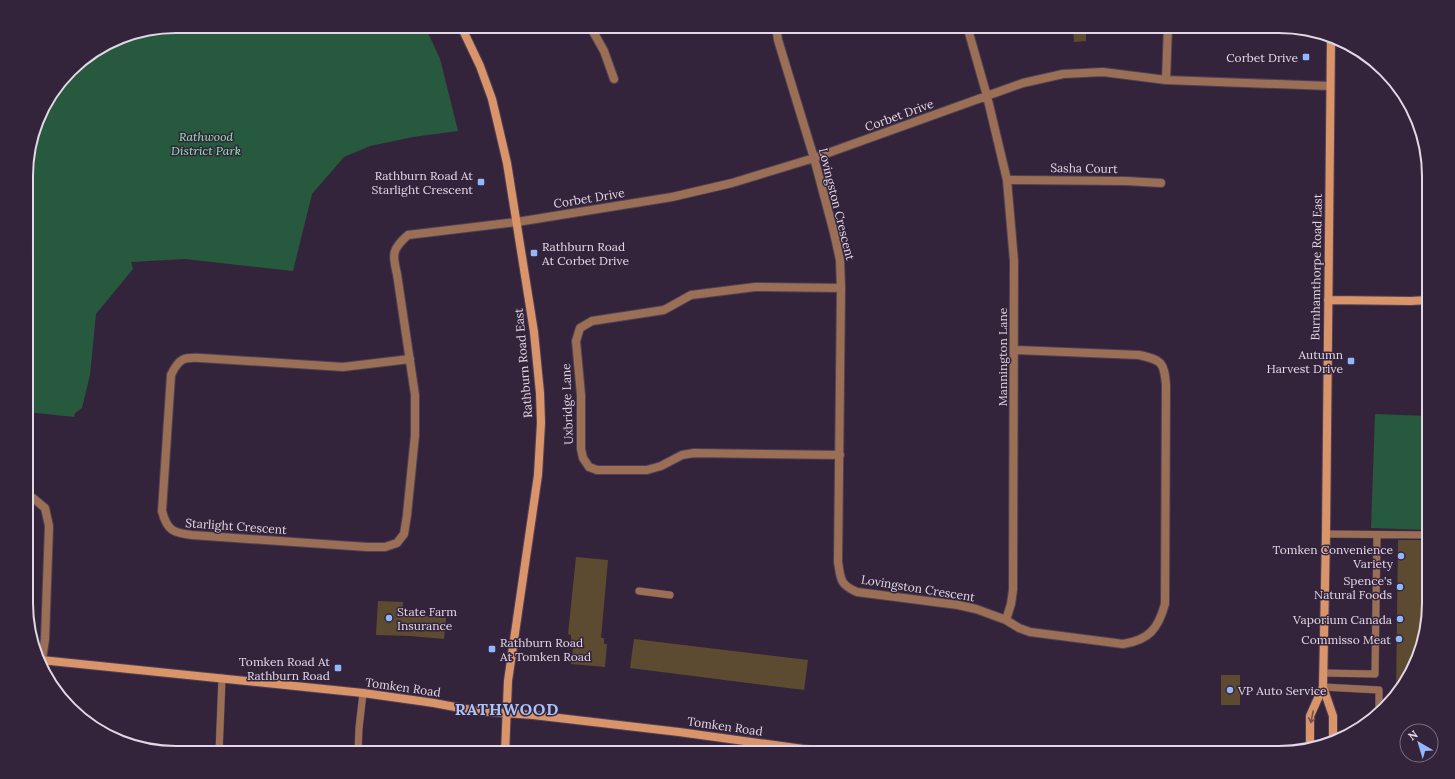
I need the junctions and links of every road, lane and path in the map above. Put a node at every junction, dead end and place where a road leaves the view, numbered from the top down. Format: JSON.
{"nodes":[{"id":1,"x":464,"y":33,"type":"edge"},
{"id":2,"x":594,"y":33,"type":"edge"},
{"id":3,"x":777,"y":33,"type":"edge"},
{"id":4,"x":969,"y":33,"type":"edge"},
{"id":5,"x":1168,"y":33,"type":"edge"},
{"id":6,"x":1331,"y":43,"type":"edge"},
{"id":7,"x":614,"y":79,"type":"dead end"},
{"id":8,"x":1166,"y":80,"type":"junction"},
{"id":9,"x":1330,"y":86,"type":"junction"},
{"id":10,"x":987,"y":96,"type":"junction"},
{"id":11,"x":814,"y":158,"type":"junction"},
{"id":12,"x":1007,"y":180,"type":"junction"},
{"id":13,"x":1161,"y":183,"type":"dead end"},
{"id":14,"x":517,"y":222,"type":"junction"},
{"id":15,"x":480,"y":226,"type":"joint"},
{"id":16,"x":841,"y":288,"type":"junction"},
{"id":17,"x":1328,"y":300,"type":"junction"},
{"id":18,"x":1422,"y":300,"type":"edge"},
{"id":19,"x":1014,"y":350,"type":"junction"},
{"id":20,"x":410,"y":358,"type":"junction"},
{"id":21,"x":840,"y":455,"type":"junction"},
{"id":22,"x":33,"y":498,"type":"edge"},
{"id":23,"x":1326,"y":534,"type":"junction"},
{"id":24,"x":1377,"y":535,"type":"junction"},
{"id":25,"x":1422,"y":535,"type":"edge"},
{"id":26,"x":640,"y":591,"type":"dead end"},
{"id":27,"x":670,"y":595,"type":"dead end"},
{"id":28,"x":1006,"y":620,"type":"junction"},
{"id":29,"x":43,"y":654,"type":"edge"},
{"id":30,"x":45,"y":660,"type":"edge"},
{"id":31,"x":1323,"y":673,"type":"junction"},
{"id":32,"x":222,"y":678,"type":"junction"},
{"id":33,"x":1323,"y":688,"type":"junction"},
{"id":34,"x":363,"y":693,"type":"junction"},
{"id":35,"x":1379,"y":705,"type":"edge"},
{"id":36,"x":506,"y":713,"type":"junction"},
{"id":37,"x":1333,"y":735,"type":"edge"},
{"id":38,"x":1310,"y":742,"type":"edge"},
{"id":39,"x":219,"y":746,"type":"edge"},
{"id":40,"x":358,"y":746,"type":"edge"},
{"id":41,"x":505,"y":746,"type":"edge"},
{"id":42,"x":781,"y":746,"type":"edge"}],
"edges":[{"from":1,"to":14,"type":"street","name":"Rathburn Road East"},
{"from":2,"to":7,"type":"street"},
{"from":3,"to":11,"type":"street","name":"Lovingston Crescent"},
{"from":4,"to":10,"type":"street","name":"Mannington Lane"},
{"from":5,"to":8,"type":"street"},
{"from":6,"to":9,"type":"street","name":"Burnhamthorpe Road East"},
{"from":8,"to":9,"type":"street","name":"Corbet Drive"},
{"from":8,"to":10,"type":"street","name":"Corbet Drive"},
{"from":9,"to":17,"type":"street","name":"Burnhamthorpe Road East"},
{"from":10,"to":11,"type":"street","name":"Corbet Drive"},
{"from":10,"to":12,"type":"street","name":"Mannington Lane"},
{"from":11,"to":14,"type":"street","name":"Corbet Drive"},
{"from":11,"to":16,"type":"street","name":"Lovingston Crescent"},
{"from":12,"to":13,"type":"street","name":"Sasha Court"},
{"from":12,"to":19,"type":"street","name":"Mannington Lane"},
{"from":14,"to":15,"type":"street","name":"Corbet Drive"},
{"from":14,"to":36,"type":"street","name":"Rathburn Road East"},
{"from":15,"to":20,"type":"street","name":"Starlight Crescent"},
{"from":16,"to":21,"type":"street","name":"Lovingston Crescent"},
{"from":16,"to":21,"type":"street","name":"Uxbridge Lane"},
{"from":17,"to":18,"type":"street"},
{"from":17,"to":23,"type":"street","name":"Burnhamthorpe Road East"},
{"from":19,"to":28,"type":"street","name":"Mannington Lane"},
{"from":19,"to":28,"type":"street","name":"Lovingston Crescent"},
{"from":20,"to":20,"type":"street","name":"Starlight Crescent"},
{"from":21,"to":28,"type":"street","name":"Lovingston Crescent"},
{"from":22,"to":29,"type":"street"},
{"from":23,"to":24,"type":"lane"},
{"from":23,"to":31,"type":"street","name":"Burnhamthorpe Road East"},
{"from":24,"to":25,"type":"lane"},
{"from":24,"to":31,"type":"lane"},
{"from":26,"to":27,"type":"lane"},
{"from":30,"to":32,"type":"street","name":"Tomken Road"},
{"from":31,"to":33,"type":"street","name":"Burnhamthorpe Road East"},
{"from":32,"to":34,"type":"street","name":"Tomken Road"},
{"from":32,"to":39,"type":"lane"},
{"from":33,"to":35,"type":"lane"},
{"from":33,"to":37,"type":"street","name":"Burnhamthorpe Road East"},
{"from":33,"to":38,"type":"street","name":"Burnhamthorpe Road East","one_way":true},
{"from":34,"to":36,"type":"street","name":"Tomken Road"},
{"from":34,"to":40,"type":"lane"},
{"from":36,"to":41,"type":"street","name":"Rathburn Road East"},
{"from":36,"to":42,"type":"street","name":"Tomken Road"}]}
